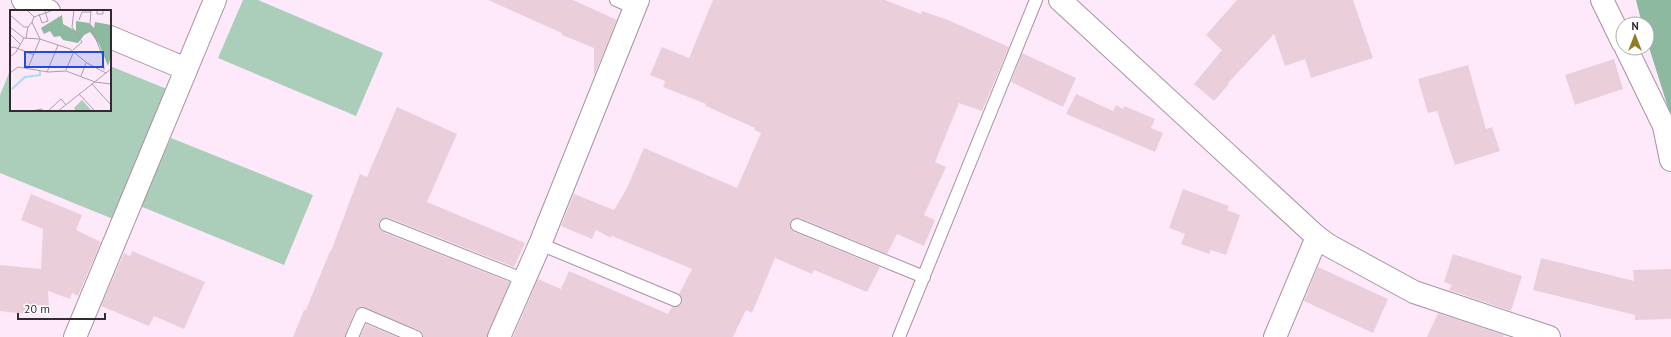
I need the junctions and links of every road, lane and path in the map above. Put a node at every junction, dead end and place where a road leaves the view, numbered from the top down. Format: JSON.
{"nodes":[{"id":1,"x":23,"y":0,"type":"edge"},
{"id":2,"x":216,"y":0,"type":"edge"},
{"id":3,"x":1036,"y":0,"type":"edge"},
{"id":4,"x":1060,"y":0,"type":"edge"},
{"id":5,"x":1602,"y":0,"type":"edge"},
{"id":6,"x":629,"y":3,"type":"edge"},
{"id":7,"x":47,"y":10,"type":"edge"},
{"id":8,"x":1615,"y":27,"type":"edge"},
{"id":9,"x":111,"y":37,"type":"edge"},
{"id":10,"x":1630,"y":56,"type":"edge"},
{"id":11,"x":186,"y":69,"type":"junction"},
{"id":12,"x":1671,"y":160,"type":"edge"},
{"id":13,"x":386,"y":225,"type":"dead end"},
{"id":14,"x":797,"y":225,"type":"dead end"},
{"id":15,"x":1316,"y":237,"type":"junction"},
{"id":16,"x":540,"y":244,"type":"junction"},
{"id":17,"x":924,"y":277,"type":"junction"},
{"id":18,"x":525,"y":280,"type":"junction"},
{"id":19,"x":675,"y":300,"type":"dead end"},
{"id":20,"x":75,"y":337,"type":"edge"},
{"id":21,"x":352,"y":337,"type":"edge"},
{"id":22,"x":416,"y":337,"type":"edge"},
{"id":23,"x":499,"y":337,"type":"edge"},
{"id":24,"x":899,"y":337,"type":"edge"},
{"id":25,"x":1274,"y":337,"type":"edge"},
{"id":26,"x":1549,"y":337,"type":"edge"}],
"edges":[{"from":1,"to":7,"type":"street"},
{"from":2,"to":11,"type":"street"},
{"from":3,"to":17,"type":"lane"},
{"from":4,"to":15,"type":"street"},
{"from":5,"to":8,"type":"street"},
{"from":6,"to":16,"type":"street"},
{"from":9,"to":11,"type":"street"},
{"from":10,"to":12,"type":"street"},
{"from":11,"to":20,"type":"street"},
{"from":13,"to":18,"type":"lane"},
{"from":14,"to":17,"type":"lane"},
{"from":15,"to":25,"type":"street"},
{"from":15,"to":26,"type":"street"},
{"from":16,"to":18,"type":"street"},
{"from":16,"to":19,"type":"lane"},
{"from":17,"to":24,"type":"lane"},
{"from":18,"to":23,"type":"street"},
{"from":21,"to":22,"type":"lane"}]}
